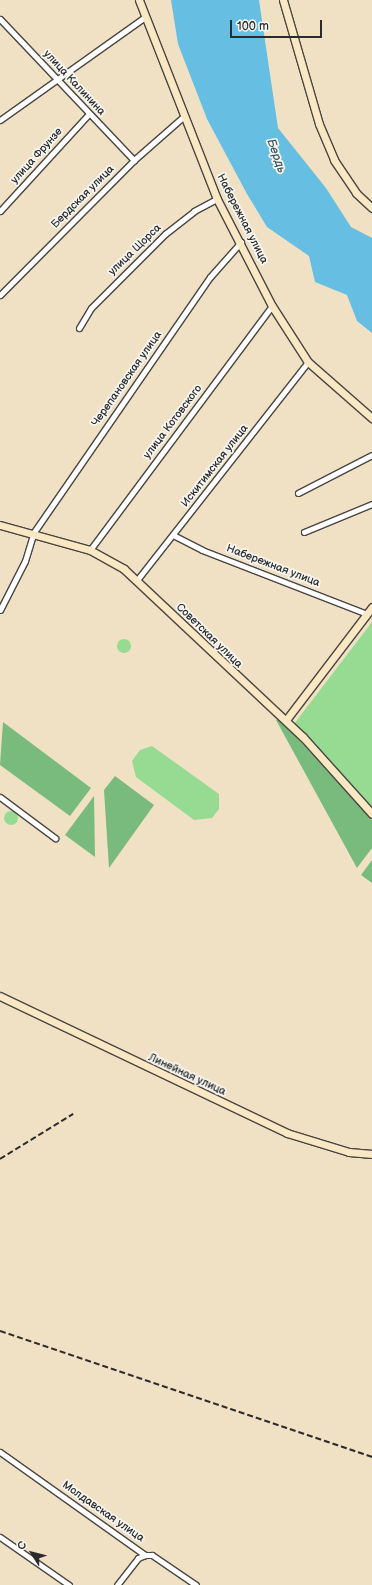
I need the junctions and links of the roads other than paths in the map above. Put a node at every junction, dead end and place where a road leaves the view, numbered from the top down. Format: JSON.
{"nodes":[{"id":1,"x":139,"y":0,"type":"edge"},
{"id":2,"x":283,"y":0,"type":"edge"},
{"id":3,"x":145,"y":17,"type":"junction"},
{"id":4,"x":1,"y":23,"type":"edge"},
{"id":5,"x":56,"y":78,"type":"junction"},
{"id":6,"x":89,"y":114,"type":"junction"},
{"id":7,"x":183,"y":117,"type":"junction"},
{"id":8,"x":0,"y":120,"type":"edge"},
{"id":9,"x":134,"y":160,"type":"junction"},
{"id":10,"x":217,"y":199,"type":"junction"},
{"id":11,"x":372,"y":208,"type":"edge"},
{"id":12,"x":0,"y":211,"type":"edge"},
{"id":13,"x":241,"y":242,"type":"junction"},
{"id":14,"x":0,"y":295,"type":"edge"},
{"id":15,"x":272,"y":306,"type":"junction"},
{"id":16,"x":79,"y":328,"type":"dead end"},
{"id":17,"x":308,"y":362,"type":"junction"},
{"id":18,"x":372,"y":418,"type":"edge"},
{"id":19,"x":372,"y":456,"type":"edge"},
{"id":20,"x":298,"y":493,"type":"dead end"},
{"id":21,"x":372,"y":504,"type":"edge"},
{"id":22,"x":0,"y":524,"type":"edge"},
{"id":23,"x":34,"y":532,"type":"junction"},
{"id":24,"x":304,"y":532,"type":"dead end"},
{"id":25,"x":174,"y":536,"type":"junction"},
{"id":26,"x":90,"y":550,"type":"junction"},
{"id":27,"x":137,"y":580,"type":"junction"},
{"id":28,"x":372,"y":607,"type":"edge"},
{"id":29,"x":0,"y":610,"type":"edge"},
{"id":30,"x":367,"y":614,"type":"junction"},
{"id":31,"x":286,"y":720,"type":"junction"},
{"id":32,"x":0,"y":798,"type":"edge"},
{"id":33,"x":372,"y":814,"type":"edge"},
{"id":34,"x":55,"y":838,"type":"dead end"},
{"id":35,"x":0,"y":996,"type":"edge"},
{"id":36,"x":372,"y":1154,"type":"edge"},
{"id":37,"x":0,"y":1452,"type":"edge"},
{"id":38,"x":0,"y":1537,"type":"edge"},
{"id":39,"x":145,"y":1555,"type":"junction"},
{"id":40,"x":69,"y":1585,"type":"edge"},
{"id":41,"x":117,"y":1585,"type":"edge"},
{"id":42,"x":196,"y":1585,"type":"edge"}],
"edges":[{"from":1,"to":3,"type":"main road","name":"Набережная улица"},
{"from":2,"to":11,"type":"main road"},
{"from":3,"to":5,"type":"street"},
{"from":3,"to":7,"type":"main road","name":"Набережная улица"},
{"from":4,"to":5,"type":"street","name":"улица Калинина"},
{"from":5,"to":6,"type":"street","name":"улица Калинина"},
{"from":5,"to":8,"type":"street"},
{"from":6,"to":9,"type":"street","name":"улица Калинина"},
{"from":6,"to":12,"type":"street","name":"улица Фрунзе"},
{"from":7,"to":9,"type":"street","name":"Бердская улица"},
{"from":7,"to":10,"type":"main road","name":"Набережная улица"},
{"from":9,"to":14,"type":"street","name":"Бердская улица"},
{"from":10,"to":13,"type":"main road","name":"Набережная улица"},
{"from":10,"to":16,"type":"street","name":"улица Щорса"},
{"from":13,"to":15,"type":"main road","name":"Набережная улица"},
{"from":13,"to":23,"type":"street","name":"Черепановская улица"},
{"from":15,"to":17,"type":"main road","name":"Набережная улица"},
{"from":15,"to":26,"type":"street","name":"улица Котовского"},
{"from":17,"to":18,"type":"main road","name":"Набережная улица"},
{"from":17,"to":25,"type":"street","name":"Искитимская улица"},
{"from":19,"to":20,"type":"street"},
{"from":21,"to":24,"type":"street"},
{"from":22,"to":23,"type":"main road","name":"Советская улица"},
{"from":23,"to":26,"type":"main road","name":"Советская улица"},
{"from":23,"to":29,"type":"street","name":"Черепановская улица"},
{"from":25,"to":27,"type":"street","name":"Искитимская улица"},
{"from":25,"to":30,"type":"street","name":"Набережная улица"},
{"from":26,"to":27,"type":"main road","name":"Советская улица"},
{"from":27,"to":31,"type":"main road","name":"Советская улица"},
{"from":28,"to":30,"type":"main road"},
{"from":30,"to":31,"type":"main road"},
{"from":31,"to":33,"type":"main road","name":"Советская улица"},
{"from":32,"to":34,"type":"street"},
{"from":35,"to":36,"type":"main road","name":"Линейная улица"},
{"from":37,"to":39,"type":"street","name":"Молдавская улица"},
{"from":38,"to":40,"type":"street"},
{"from":39,"to":41,"type":"street"},
{"from":39,"to":42,"type":"street","name":"Молдавская улица"}]}
